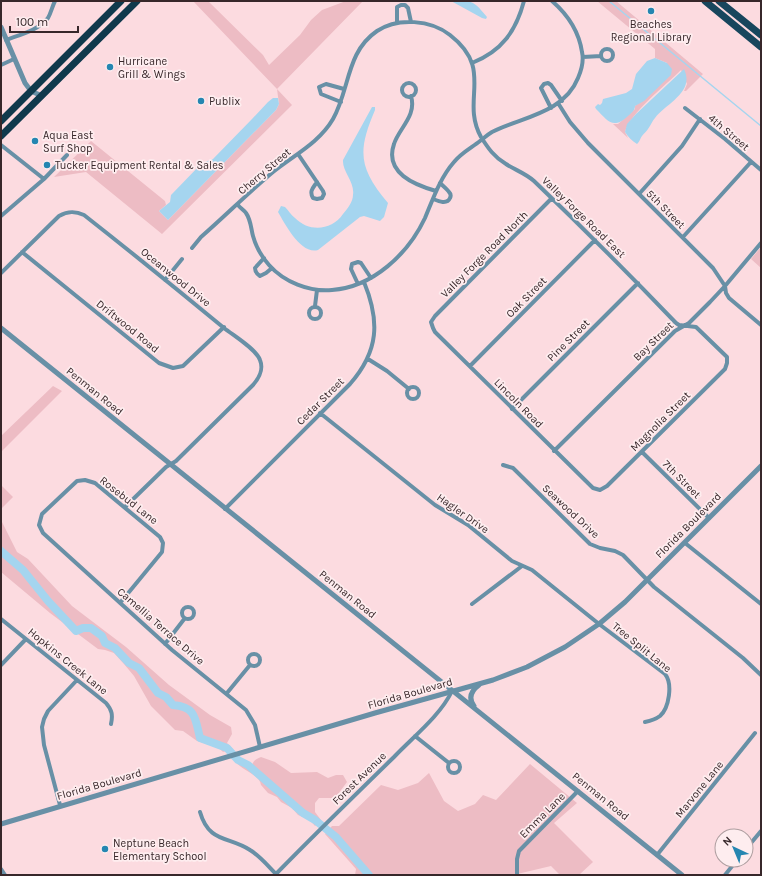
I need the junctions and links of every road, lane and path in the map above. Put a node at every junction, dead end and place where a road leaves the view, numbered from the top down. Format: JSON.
{"nodes":[{"id":1,"x":122,"y":1,"type":"edge"},
{"id":2,"x":125,"y":1,"type":"edge"},
{"id":3,"x":137,"y":1,"type":"edge"},
{"id":4,"x":524,"y":1,"type":"edge"},
{"id":5,"x":552,"y":1,"type":"edge"},
{"id":6,"x":706,"y":1,"type":"edge"},
{"id":7,"x":719,"y":1,"type":"edge"},
{"id":8,"x":53,"y":2,"type":"edge"},
{"id":9,"x":131,"y":4,"type":"edge"},
{"id":10,"x":411,"y":22,"type":"junction"},
{"id":11,"x":396,"y":23,"type":"junction"},
{"id":12,"x":1,"y":27,"type":"edge"},
{"id":13,"x":107,"y":30,"type":"junction"},
{"id":14,"x":761,"y":35,"type":"edge"},
{"id":15,"x":6,"y":40,"type":"junction"},
{"id":16,"x":760,"y":43,"type":"edge"},
{"id":17,"x":601,"y":56,"type":"dead end"},
{"id":18,"x":583,"y":57,"type":"junction"},
{"id":19,"x":14,"y":59,"type":"junction"},
{"id":20,"x":472,"y":63,"type":"junction"},
{"id":21,"x":1,"y":65,"type":"edge"},
{"id":22,"x":344,"y":89,"type":"junction"},
{"id":23,"x":31,"y":90,"type":"junction"},
{"id":24,"x":42,"y":96,"type":"junction"},
{"id":25,"x":411,"y":96,"type":"dead end"},
{"id":26,"x":341,"y":102,"type":"junction"},
{"id":27,"x":560,"y":102,"type":"junction"},
{"id":28,"x":551,"y":108,"type":"junction"},
{"id":29,"x":685,"y":108,"type":"dead end"},
{"id":30,"x":700,"y":119,"type":"junction"},
{"id":31,"x":1,"y":121,"type":"edge"},
{"id":32,"x":1,"y":136,"type":"edge"},
{"id":33,"x":482,"y":139,"type":"junction"},
{"id":34,"x":1,"y":144,"type":"edge"},
{"id":35,"x":298,"y":154,"type":"junction"},
{"id":36,"x":67,"y":155,"type":"dead end"},
{"id":37,"x":751,"y":162,"type":"junction"},
{"id":38,"x":761,"y":170,"type":"edge"},
{"id":39,"x":44,"y":179,"type":"junction"},
{"id":40,"x":317,"y":182,"type":"dead end"},
{"id":41,"x":440,"y":183,"type":"junction"},
{"id":42,"x":436,"y":191,"type":"junction"},
{"id":43,"x":639,"y":194,"type":"junction"},
{"id":44,"x":432,"y":199,"type":"junction"},
{"id":45,"x":552,"y":199,"type":"junction"},
{"id":46,"x":238,"y":205,"type":"junction"},
{"id":47,"x":1,"y":216,"type":"edge"},
{"id":48,"x":683,"y":237,"type":"junction"},
{"id":49,"x":595,"y":240,"type":"junction"},
{"id":50,"x":761,"y":243,"type":"edge"},
{"id":51,"x":192,"y":248,"type":"dead end"},
{"id":52,"x":22,"y":252,"type":"junction"},
{"id":53,"x":264,"y":258,"type":"junction"},
{"id":54,"x":182,"y":259,"type":"dead end"},
{"id":55,"x":272,"y":268,"type":"junction"},
{"id":56,"x":1,"y":273,"type":"edge"},
{"id":57,"x":371,"y":278,"type":"junction"},
{"id":58,"x":165,"y":280,"type":"junction"},
{"id":59,"x":364,"y":282,"type":"junction"},
{"id":60,"x":638,"y":283,"type":"junction"},
{"id":61,"x":358,"y":284,"type":"junction"},
{"id":62,"x":725,"y":286,"type":"junction"},
{"id":63,"x":317,"y":290,"type":"junction"},
{"id":64,"x":316,"y":306,"type":"dead end"},
{"id":65,"x":431,"y":322,"type":"joint"},
{"id":66,"x":684,"y":325,"type":"junction"},
{"id":67,"x":761,"y":325,"type":"edge"},
{"id":68,"x":224,"y":327,"type":"junction"},
{"id":69,"x":1,"y":328,"type":"edge"},
{"id":70,"x":368,"y":359,"type":"junction"},
{"id":71,"x":728,"y":360,"type":"joint"},
{"id":72,"x":470,"y":366,"type":"junction"},
{"id":73,"x":409,"y":389,"type":"dead end"},
{"id":74,"x":512,"y":409,"type":"junction"},
{"id":75,"x":320,"y":413,"type":"junction"},
{"id":76,"x":554,"y":451,"type":"junction"},
{"id":77,"x":642,"y":452,"type":"junction"},
{"id":78,"x":171,"y":465,"type":"junction"},
{"id":79,"x":503,"y":465,"type":"dead end"},
{"id":80,"x":761,"y":466,"type":"edge"},
{"id":81,"x":600,"y":490,"type":"joint"},
{"id":82,"x":125,"y":508,"type":"junction"},
{"id":83,"x":225,"y":509,"type":"junction"},
{"id":84,"x":709,"y":518,"type":"junction"},
{"id":85,"x":39,"y":525,"type":"joint"},
{"id":86,"x":684,"y":543,"type":"junction"},
{"id":87,"x":522,"y":566,"type":"junction"},
{"id":88,"x":647,"y":580,"type":"junction"},
{"id":89,"x":120,"y":603,"type":"junction"},
{"id":90,"x":472,"y":604,"type":"dead end"},
{"id":91,"x":761,"y":604,"type":"edge"},
{"id":92,"x":185,"y":618,"type":"dead end"},
{"id":93,"x":1,"y":619,"type":"edge"},
{"id":94,"x":599,"y":624,"type":"junction"},
{"id":95,"x":26,"y":639,"type":"junction"},
{"id":96,"x":165,"y":644,"type":"junction"},
{"id":97,"x":1,"y":665,"type":"edge"},
{"id":98,"x":250,"y":665,"type":"dead end"},
{"id":99,"x":761,"y":675,"type":"edge"},
{"id":100,"x":77,"y":680,"type":"junction"},
{"id":101,"x":481,"y":683,"type":"junction"},
{"id":102,"x":452,"y":691,"type":"junction"},
{"id":103,"x":227,"y":693,"type":"junction"},
{"id":104,"x":479,"y":712,"type":"junction"},
{"id":105,"x":645,"y":722,"type":"dead end"},
{"id":106,"x":111,"y":724,"type":"dead end"},
{"id":107,"x":755,"y":733,"type":"dead end"},
{"id":108,"x":415,"y":736,"type":"junction"},
{"id":109,"x":260,"y":747,"type":"junction"},
{"id":110,"x":449,"y":763,"type":"dead end"},
{"id":111,"x":578,"y":791,"type":"junction"},
{"id":112,"x":60,"y":805,"type":"junction"},
{"id":113,"x":200,"y":812,"type":"dead end"},
{"id":114,"x":1,"y":824,"type":"edge"},
{"id":115,"x":761,"y":831,"type":"edge"},
{"id":116,"x":754,"y":839,"type":"edge"},
{"id":117,"x":657,"y":855,"type":"junction"},
{"id":118,"x":1,"y":869,"type":"edge"},
{"id":119,"x":275,"y":874,"type":"edge"},
{"id":120,"x":5,"y":875,"type":"edge"},
{"id":121,"x":517,"y":875,"type":"edge"},
{"id":122,"x":682,"y":875,"type":"edge"}],
"edges":[{"from":1,"to":23,"type":"highway"},
{"from":2,"to":13,"type":"highway"},
{"from":3,"to":9,"type":"highway"},
{"from":4,"to":20,"type":"street"},
{"from":5,"to":18,"type":"street"},
{"from":6,"to":16,"type":"main road"},
{"from":7,"to":14,"type":"main road"},
{"from":8,"to":15,"type":"street"},
{"from":9,"to":13,"type":"highway"},
{"from":10,"to":11,"type":"street","name":"Cherry Street"},
{"from":10,"to":11,"type":"street"},
{"from":10,"to":20,"type":"street","name":"Cherry Street"},
{"from":11,"to":22,"type":"street","name":"Cherry Street"},
{"from":12,"to":15,"type":"street"},
{"from":13,"to":24,"type":"highway"},
{"from":15,"to":19,"type":"street"},
{"from":17,"to":18,"type":"street"},
{"from":18,"to":27,"type":"street"},
{"from":19,"to":21,"type":"street"},
{"from":19,"to":23,"type":"street"},
{"from":20,"to":33,"type":"street","name":"Valley Forge Road East"},
{"from":22,"to":26,"type":"street","name":"Cherry Street"},
{"from":22,"to":26,"type":"street"},
{"from":23,"to":24,"type":"street"},
{"from":23,"to":31,"type":"highway"},
{"from":24,"to":32,"type":"highway"},
{"from":25,"to":42,"type":"street"},
{"from":26,"to":35,"type":"street","name":"Cherry Street"},
{"from":27,"to":28,"type":"street"},
{"from":27,"to":28,"type":"street","name":"5th Street"},
{"from":27,"to":43,"type":"street","name":"5th Street"},
{"from":28,"to":33,"type":"street"},
{"from":29,"to":30,"type":"street","name":"4th Street"},
{"from":30,"to":37,"type":"street","name":"4th Street"},
{"from":30,"to":43,"type":"street"},
{"from":33,"to":41,"type":"street"},
{"from":33,"to":45,"type":"street","name":"Valley Forge Road East"},
{"from":34,"to":39,"type":"street"},
{"from":35,"to":40,"type":"street"},
{"from":35,"to":46,"type":"street","name":"Cherry Street"},
{"from":36,"to":39,"type":"street"},
{"from":37,"to":38,"type":"street","name":"4th Street"},
{"from":37,"to":48,"type":"street"},
{"from":39,"to":47,"type":"street"},
{"from":41,"to":42,"type":"street"},
{"from":41,"to":44,"type":"street"},
{"from":42,"to":44,"type":"street"},
{"from":43,"to":48,"type":"street","name":"5th Street"},
{"from":44,"to":57,"type":"street"},
{"from":45,"to":49,"type":"street","name":"Valley Forge Road East"},
{"from":45,"to":65,"type":"street","name":"Valley Forge Road North"},
{"from":46,"to":51,"type":"street","name":"Cherry Street"},
{"from":46,"to":53,"type":"street"},
{"from":48,"to":62,"type":"street","name":"5th Street"},
{"from":49,"to":60,"type":"street","name":"Valley Forge Road East"},
{"from":49,"to":72,"type":"street","name":"Oak Street"},
{"from":50,"to":62,"type":"street","name":"Bay Street"},
{"from":52,"to":56,"type":"street"},
{"from":52,"to":58,"type":"street","name":"Oceanwood Drive"},
{"from":52,"to":68,"type":"street","name":"Driftwood Road"},
{"from":53,"to":55,"type":"street"},
{"from":53,"to":55,"type":"street"},
{"from":54,"to":58,"type":"street"},
{"from":55,"to":63,"type":"street"},
{"from":57,"to":59,"type":"street"},
{"from":57,"to":61,"type":"street"},
{"from":58,"to":68,"type":"street","name":"Oceanwood Drive"},
{"from":59,"to":61,"type":"street"},
{"from":59,"to":70,"type":"street","name":"Cedar Street"},
{"from":60,"to":66,"type":"street","name":"Valley Forge Road East"},
{"from":60,"to":74,"type":"street","name":"Pine Street"},
{"from":61,"to":63,"type":"street"},
{"from":62,"to":66,"type":"street","name":"Bay Street"},
{"from":62,"to":67,"type":"street","name":"5th Street"},
{"from":63,"to":64,"type":"street"},
{"from":65,"to":72,"type":"street","name":"Lincoln Road"},
{"from":66,"to":71,"type":"street","name":"Valley Forge Road East"},
{"from":66,"to":76,"type":"street","name":"Bay Street"},
{"from":68,"to":78,"type":"street","name":"Oceanwood Drive"},
{"from":69,"to":78,"type":"street","name":"Penman Road"},
{"from":70,"to":73,"type":"street"},
{"from":70,"to":75,"type":"street","name":"Cedar Street"},
{"from":71,"to":77,"type":"street","name":"Magnolia Street"},
{"from":72,"to":74,"type":"street","name":"Lincoln Road"},
{"from":74,"to":76,"type":"street","name":"Lincoln Road"},
{"from":75,"to":83,"type":"street","name":"Cedar Street"},
{"from":75,"to":87,"type":"street","name":"Hagler Drive"},
{"from":76,"to":81,"type":"street","name":"Lincoln Road"},
{"from":77,"to":81,"type":"street","name":"Magnolia Street"},
{"from":77,"to":84,"type":"street","name":"7th Street"},
{"from":78,"to":82,"type":"street"},
{"from":78,"to":83,"type":"street","name":"Penman Road"},
{"from":79,"to":88,"type":"street","name":"Seawood Drive"},
{"from":80,"to":84,"type":"street","name":"Florida Boulevard"},
{"from":82,"to":85,"type":"street","name":"Rosebud Lane"},
{"from":82,"to":89,"type":"street","name":"Rosebud Lane"},
{"from":83,"to":102,"type":"street","name":"Penman Road"},
{"from":84,"to":86,"type":"street","name":"Florida Boulevard"},
{"from":85,"to":89,"type":"street","name":"Camellia Terrace Drive"},
{"from":86,"to":88,"type":"street","name":"Florida Boulevard"},
{"from":86,"to":91,"type":"street"},
{"from":87,"to":90,"type":"street"},
{"from":87,"to":94,"type":"street","name":"Hagler Drive"},
{"from":88,"to":94,"type":"street","name":"Florida Boulevard"},
{"from":88,"to":99,"type":"street","name":"Seawood Drive"},
{"from":89,"to":96,"type":"street","name":"Camellia Terrace Drive"},
{"from":92,"to":96,"type":"street"},
{"from":93,"to":95,"type":"street","name":"Hopkins Creek Lane"},
{"from":94,"to":101,"type":"street","name":"Florida Boulevard"},
{"from":94,"to":105,"type":"street","name":"Tree Split Lane"},
{"from":95,"to":97,"type":"street"},
{"from":95,"to":100,"type":"street","name":"Hopkins Creek Lane"},
{"from":96,"to":103,"type":"street","name":"Camellia Terrace Drive"},
{"from":98,"to":103,"type":"street"},
{"from":100,"to":106,"type":"street","name":"Hopkins Creek Lane"},
{"from":100,"to":112,"type":"street"},
{"from":101,"to":102,"type":"street","name":"Florida Boulevard"},
{"from":101,"to":104,"type":"street"},
{"from":102,"to":104,"type":"street","name":"Penman Road"},
{"from":102,"to":108,"type":"street","name":"Forest Avenue"},
{"from":102,"to":109,"type":"street","name":"Florida Boulevard"},
{"from":103,"to":109,"type":"street","name":"Camellia Terrace Drive"},
{"from":104,"to":111,"type":"street","name":"Penman Road"},
{"from":107,"to":117,"type":"street","name":"Marvone Lane"},
{"from":108,"to":110,"type":"street"},
{"from":108,"to":119,"type":"street","name":"Forest Avenue"},
{"from":109,"to":112,"type":"street","name":"Florida Boulevard"},
{"from":111,"to":117,"type":"street","name":"Penman Road"},
{"from":111,"to":121,"type":"street","name":"Emma Lane"},
{"from":112,"to":114,"type":"street","name":"Florida Boulevard"},
{"from":113,"to":119,"type":"street"},
{"from":115,"to":116,"type":"street"},
{"from":117,"to":122,"type":"street","name":"Penman Road"},
{"from":118,"to":120,"type":"street"}]}
